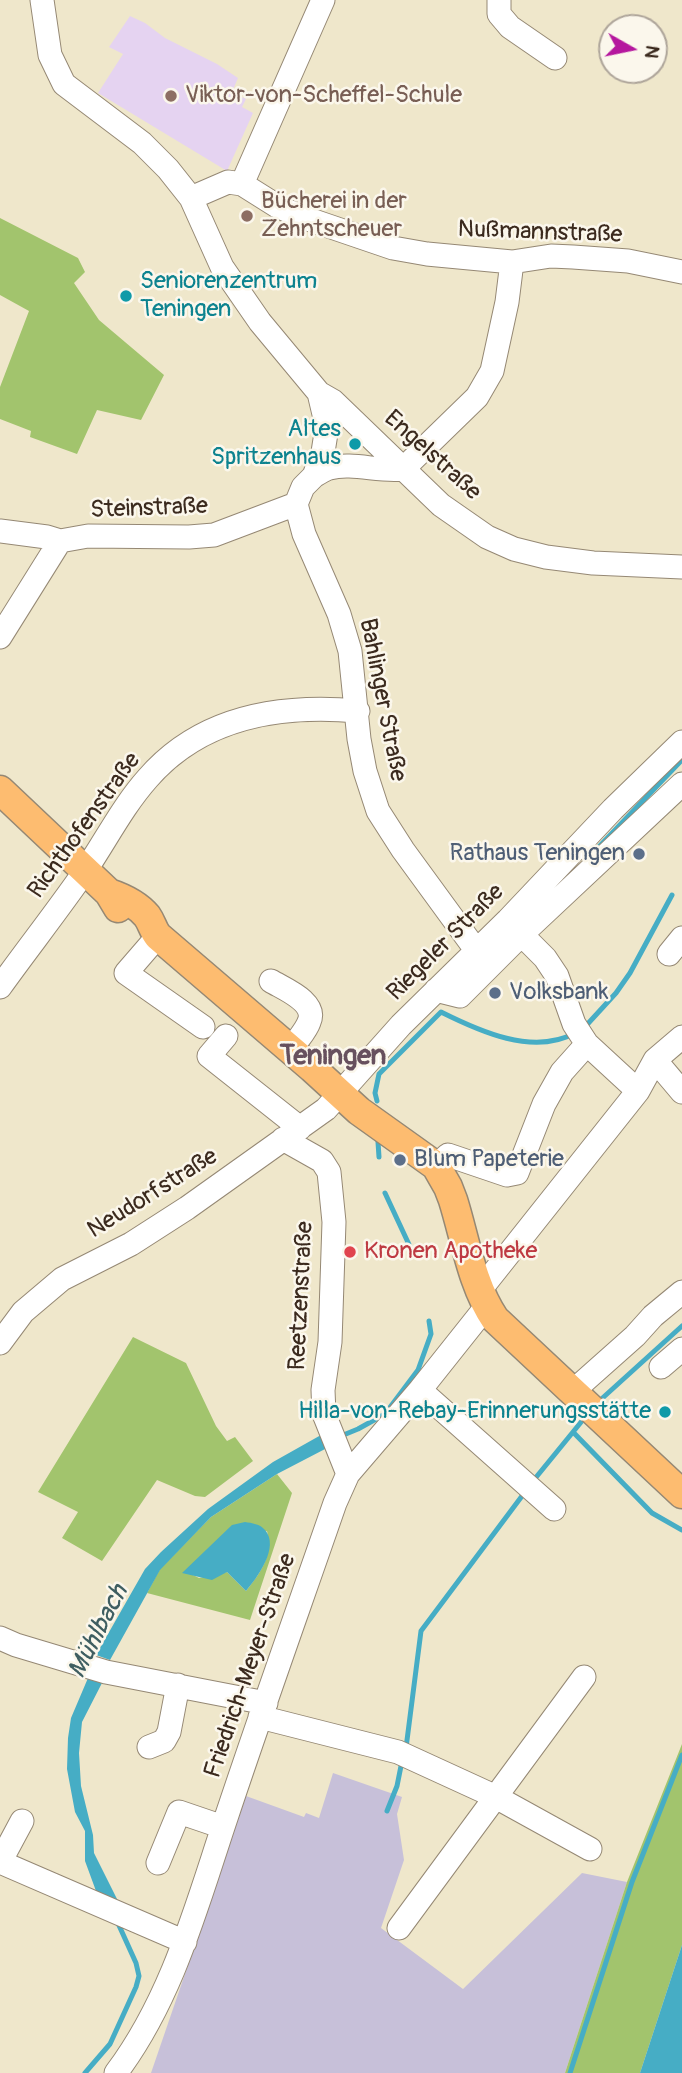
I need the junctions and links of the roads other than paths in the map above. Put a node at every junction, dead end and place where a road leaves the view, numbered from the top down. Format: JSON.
{"nodes":[{"id":1,"x":42,"y":0,"type":"edge"},
{"id":2,"x":323,"y":0,"type":"edge"},
{"id":3,"x":499,"y":0,"type":"edge"},
{"id":4,"x":555,"y":58,"type":"dead end"},
{"id":5,"x":242,"y":184,"type":"junction"},
{"id":6,"x":191,"y":198,"type":"junction"},
{"id":7,"x":512,"y":262,"type":"junction"},
{"id":8,"x":682,"y":272,"type":"edge"},
{"id":9,"x":318,"y":393,"type":"junction"},
{"id":10,"x":403,"y":469,"type":"junction"},
{"id":11,"x":314,"y":476,"type":"junction"},
{"id":12,"x":296,"y":504,"type":"junction"},
{"id":13,"x":0,"y":531,"type":"edge"},
{"id":14,"x":60,"y":541,"type":"junction"},
{"id":15,"x":682,"y":567,"type":"edge"},
{"id":16,"x":0,"y":637,"type":"edge"},
{"id":17,"x":358,"y":711,"type":"junction"},
{"id":18,"x":682,"y":742,"type":"edge"},
{"id":19,"x":674,"y":773,"type":"edge"},
{"id":20,"x":0,"y":790,"type":"edge"},
{"id":21,"x":86,"y":870,"type":"junction"},
{"id":22,"x":515,"y":927,"type":"junction"},
{"id":23,"x":156,"y":934,"type":"junction"},
{"id":24,"x":476,"y":950,"type":"junction"},
{"id":25,"x":271,"y":981,"type":"dead end"},
{"id":26,"x":0,"y":987,"type":"edge"},
{"id":27,"x":436,"y":990,"type":"junction"},
{"id":28,"x":203,"y":1027,"type":"dead end"},
{"id":29,"x":582,"y":1035,"type":"junction"},
{"id":30,"x":226,"y":1036,"type":"dead end"},
{"id":31,"x":682,"y":1037,"type":"edge"},
{"id":32,"x":290,"y":1050,"type":"junction"},
{"id":33,"x":655,"y":1060,"type":"junction"},
{"id":34,"x":638,"y":1091,"type":"junction"},
{"id":35,"x":682,"y":1092,"type":"edge"},
{"id":36,"x":340,"y":1094,"type":"junction"},
{"id":37,"x":292,"y":1134,"type":"junction"},
{"id":38,"x":436,"y":1166,"type":"junction"},
{"id":39,"x":682,"y":1292,"type":"edge"},
{"id":40,"x":483,"y":1298,"type":"junction"},
{"id":41,"x":0,"y":1341,"type":"edge"},
{"id":42,"x":682,"y":1349,"type":"edge"},
{"id":43,"x":661,"y":1367,"type":"dead end"},
{"id":44,"x":421,"y":1390,"type":"junction"},
{"id":45,"x":585,"y":1404,"type":"junction"},
{"id":46,"x":348,"y":1474,"type":"junction"},
{"id":47,"x":682,"y":1494,"type":"edge"},
{"id":48,"x":554,"y":1509,"type":"dead end"},
{"id":49,"x":0,"y":1638,"type":"edge"},
{"id":50,"x":584,"y":1676,"type":"dead end"},
{"id":51,"x":178,"y":1685,"type":"junction"},
{"id":52,"x":263,"y":1710,"type":"junction"},
{"id":53,"x":149,"y":1747,"type":"dead end"},
{"id":54,"x":494,"y":1796,"type":"junction"},
{"id":55,"x":22,"y":1821,"type":"dead end"},
{"id":56,"x":223,"y":1827,"type":"junction"},
{"id":57,"x":590,"y":1849,"type":"dead end"},
{"id":58,"x":0,"y":1862,"type":"edge"},
{"id":59,"x":158,"y":1863,"type":"dead end"},
{"id":60,"x":399,"y":1928,"type":"dead end"},
{"id":61,"x":185,"y":1942,"type":"junction"},
{"id":62,"x":116,"y":2073,"type":"edge"}],
"edges":[{"from":1,"to":6,"type":"street"},
{"from":2,"to":5,"type":"street"},
{"from":3,"to":4,"type":"street"},
{"from":5,"to":6,"type":"street"},
{"from":5,"to":7,"type":"street","name":"Nußmannstraße"},
{"from":6,"to":9,"type":"street"},
{"from":7,"to":8,"type":"street","name":"Nußmannstraße"},
{"from":7,"to":10,"type":"street"},
{"from":9,"to":10,"type":"street","name":"Engelstraße"},
{"from":9,"to":11,"type":"street"},
{"from":10,"to":11,"type":"street"},
{"from":10,"to":15,"type":"street","name":"Engelstraße"},
{"from":11,"to":12,"type":"street"},
{"from":12,"to":14,"type":"street","name":"Steinstraße"},
{"from":12,"to":17,"type":"street","name":"Bahlinger Straße"},
{"from":13,"to":14,"type":"street","name":"Steinstraße"},
{"from":14,"to":16,"type":"street"},
{"from":17,"to":21,"type":"street","name":"Richthofenstraße"},
{"from":17,"to":24,"type":"street","name":"Bahlinger Straße"},
{"from":18,"to":19,"type":"street","name":"Riegeler Straße"},
{"from":19,"to":22,"type":"street","name":"Riegeler Straße"},
{"from":20,"to":21,"type":"main road"},
{"from":21,"to":23,"type":"main road"},
{"from":21,"to":26,"type":"street","name":"Richthofenstraße"},
{"from":22,"to":24,"type":"street","name":"Riegeler Straße"},
{"from":22,"to":27,"type":"street"},
{"from":22,"to":29,"type":"street"},
{"from":23,"to":28,"type":"street"},
{"from":23,"to":32,"type":"main road"},
{"from":24,"to":27,"type":"street","name":"Riegeler Straße"},
{"from":25,"to":32,"type":"street"},
{"from":27,"to":36,"type":"street","name":"Riegeler Straße"},
{"from":29,"to":34,"type":"street"},
{"from":29,"to":38,"type":"street"},
{"from":30,"to":37,"type":"street","name":"Reetzenstraße"},
{"from":31,"to":33,"type":"street"},
{"from":32,"to":36,"type":"main road"},
{"from":33,"to":34,"type":"street","name":"Friedrich-Meyer-Straße"},
{"from":33,"to":35,"type":"street"},
{"from":34,"to":40,"type":"street","name":"Friedrich-Meyer-Straße"},
{"from":36,"to":37,"type":"street","name":"Neudorfstraße"},
{"from":36,"to":38,"type":"main road"},
{"from":37,"to":41,"type":"street","name":"Neudorfstraße"},
{"from":37,"to":46,"type":"street","name":"Reetzenstraße"},
{"from":38,"to":40,"type":"main road"},
{"from":39,"to":45,"type":"street"},
{"from":40,"to":44,"type":"street","name":"Friedrich-Meyer-Straße"},
{"from":40,"to":45,"type":"main road"},
{"from":42,"to":43,"type":"street"},
{"from":44,"to":46,"type":"street","name":"Friedrich-Meyer-Straße"},
{"from":44,"to":48,"type":"street"},
{"from":45,"to":47,"type":"main road"},
{"from":46,"to":52,"type":"street","name":"Friedrich-Meyer-Straße"},
{"from":49,"to":51,"type":"street"},
{"from":50,"to":54,"type":"street"},
{"from":51,"to":52,"type":"street"},
{"from":51,"to":53,"type":"street"},
{"from":52,"to":54,"type":"street"},
{"from":52,"to":56,"type":"street","name":"Friedrich-Meyer-Straße"},
{"from":54,"to":57,"type":"street"},
{"from":54,"to":60,"type":"street"},
{"from":55,"to":58,"type":"street"},
{"from":56,"to":59,"type":"street"},
{"from":56,"to":61,"type":"street","name":"Friedrich-Meyer-Straße"},
{"from":58,"to":61,"type":"street"},
{"from":61,"to":62,"type":"street","name":"Friedrich-Meyer-Straße"}]}
